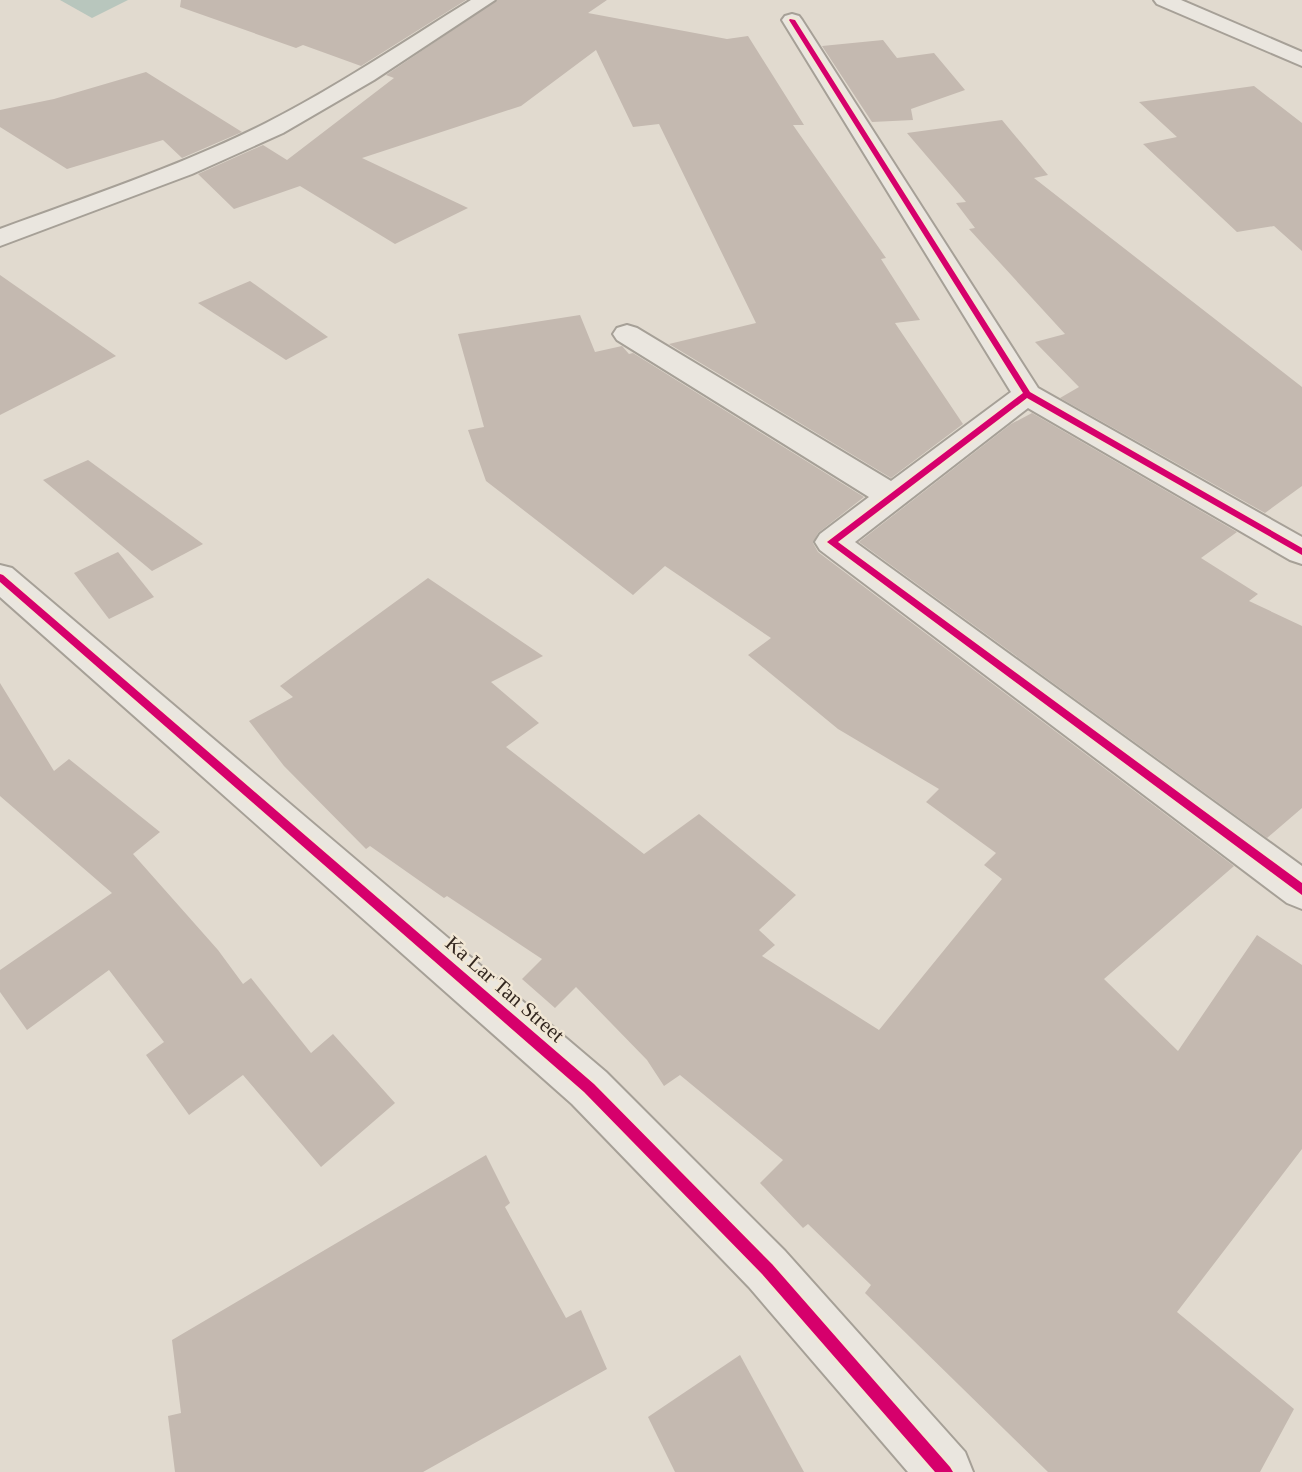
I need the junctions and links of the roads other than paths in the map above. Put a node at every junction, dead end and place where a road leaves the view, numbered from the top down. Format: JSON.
{"nodes":[{"id":1,"x":485,"y":0,"type":"edge"},
{"id":2,"x":1164,"y":0,"type":"edge"},
{"id":3,"x":792,"y":20,"type":"dead end"},
{"id":4,"x":1302,"y":60,"type":"edge"},
{"id":5,"x":0,"y":237,"type":"edge"},
{"id":6,"x":626,"y":334,"type":"dead end"},
{"id":7,"x":1027,"y":394,"type":"junction"},
{"id":8,"x":892,"y":496,"type":"junction"},
{"id":9,"x":1302,"y":552,"type":"edge"},
{"id":10,"x":0,"y":577,"type":"edge"},
{"id":11,"x":1302,"y":890,"type":"edge"},
{"id":12,"x":945,"y":1472,"type":"edge"}],
"edges":[{"from":1,"to":5,"type":"street"},
{"from":2,"to":4,"type":"street"},
{"from":3,"to":7,"type":"street"},
{"from":6,"to":8,"type":"street"},
{"from":7,"to":8,"type":"street"},
{"from":7,"to":9,"type":"street"},
{"from":8,"to":11,"type":"street"},
{"from":10,"to":12,"type":"street","name":"Ka Lar Tan Street"}]}
